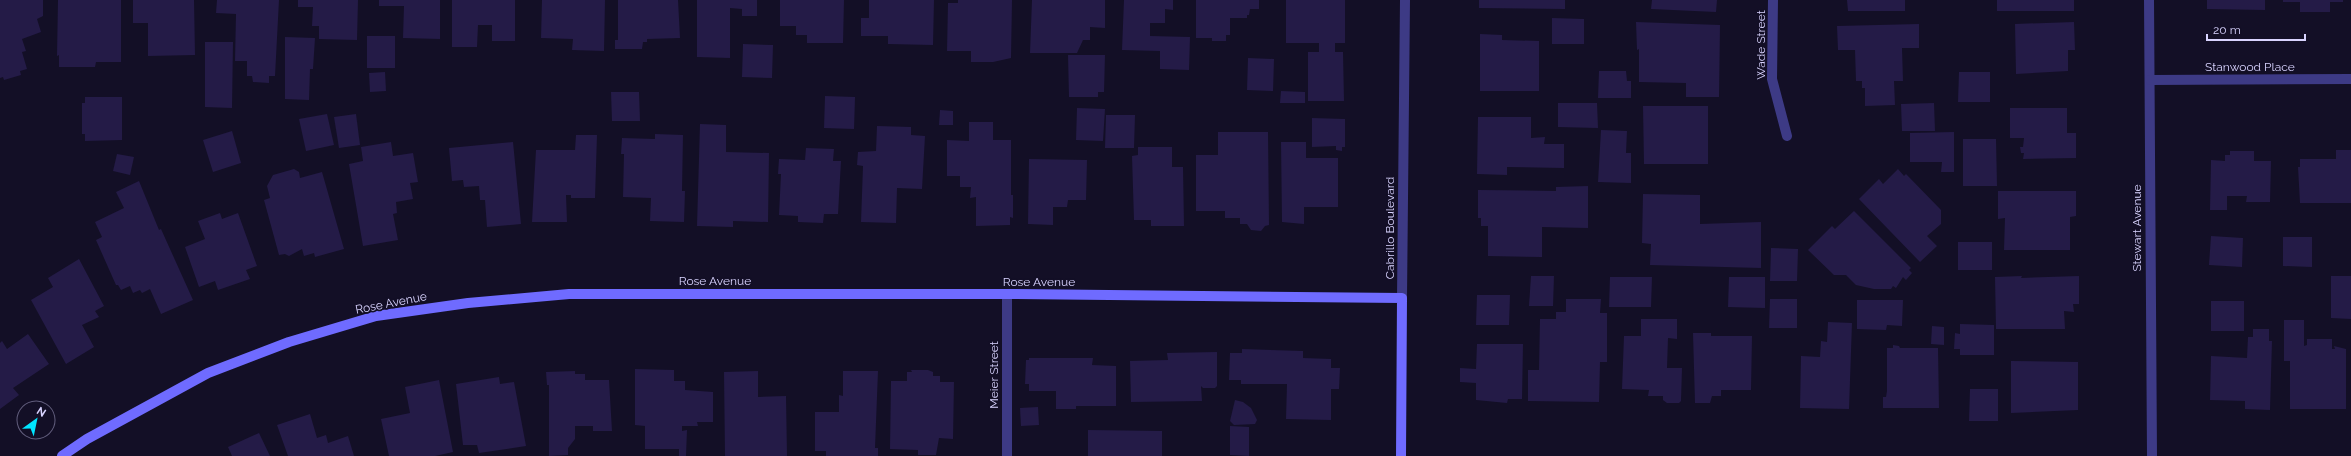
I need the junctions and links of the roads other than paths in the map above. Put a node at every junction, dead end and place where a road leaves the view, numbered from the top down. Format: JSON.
{"nodes":[{"id":1,"x":1405,"y":0,"type":"edge"},
{"id":2,"x":1773,"y":0,"type":"edge"},
{"id":3,"x":2149,"y":0,"type":"edge"},
{"id":4,"x":2351,"y":79,"type":"edge"},
{"id":5,"x":2150,"y":80,"type":"junction"},
{"id":6,"x":1787,"y":136,"type":"dead end"},
{"id":7,"x":1007,"y":294,"type":"junction"},
{"id":8,"x":1402,"y":298,"type":"junction"},
{"id":9,"x":62,"y":456,"type":"edge"},
{"id":10,"x":1007,"y":456,"type":"edge"},
{"id":11,"x":1400,"y":456,"type":"edge"},
{"id":12,"x":2152,"y":456,"type":"edge"}],
"edges":[{"from":1,"to":8,"type":"street","name":"Cabrillo Boulevard"},
{"from":2,"to":6,"type":"street","name":"Wade Street"},
{"from":3,"to":5,"type":"street","name":"Stewart Avenue"},
{"from":4,"to":5,"type":"street","name":"Stanwood Place"},
{"from":5,"to":12,"type":"street","name":"Stewart Avenue"},
{"from":7,"to":8,"type":"street","name":"Rose Avenue"},
{"from":7,"to":9,"type":"street","name":"Rose Avenue"},
{"from":7,"to":10,"type":"street","name":"Meier Street"},
{"from":8,"to":11,"type":"street","name":"Cabrillo Boulevard"}]}
